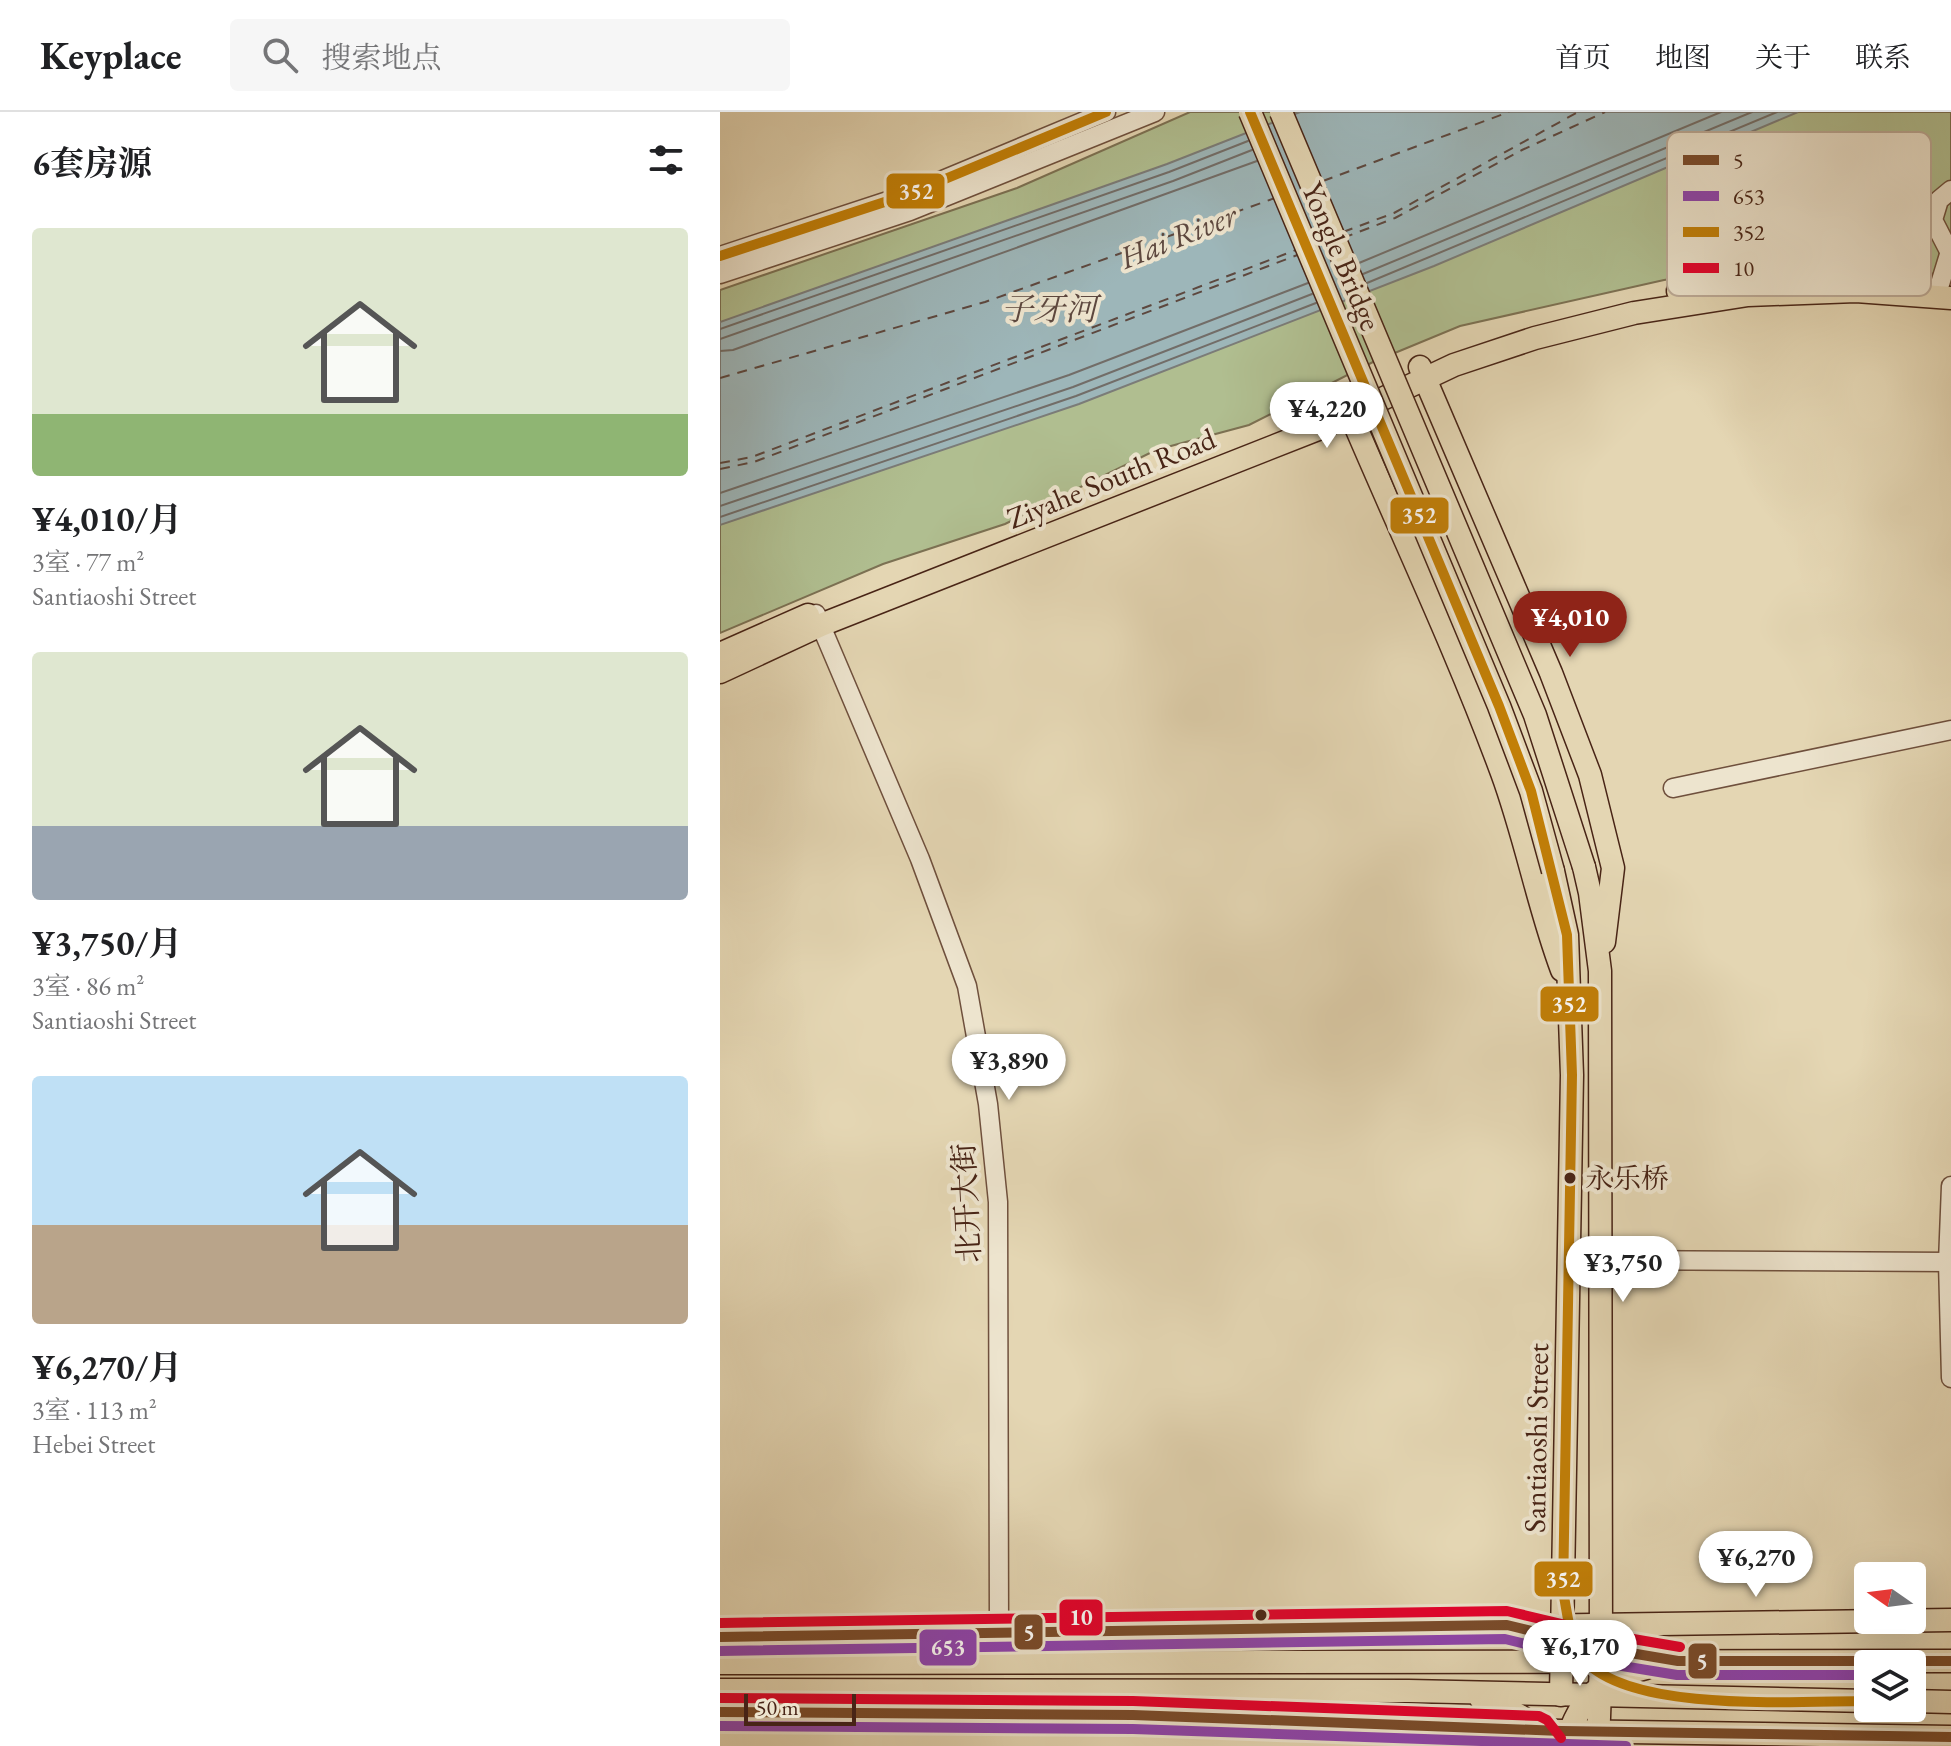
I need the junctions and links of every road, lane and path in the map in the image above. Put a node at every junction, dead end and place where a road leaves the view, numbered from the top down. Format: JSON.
{"nodes":[{"id":1,"x":1106,"y":112,"type":"edge"},
{"id":2,"x":1155,"y":112,"type":"edge"},
{"id":3,"x":1250,"y":112,"type":"edge"},
{"id":4,"x":1281,"y":112,"type":"edge"},
{"id":5,"x":1951,"y":190,"type":"edge"},
{"id":6,"x":1950,"y":249,"type":"edge"},
{"id":7,"x":720,"y":256,"type":"edge"},
{"id":8,"x":720,"y":274,"type":"edge"},
{"id":9,"x":1947,"y":289,"type":"edge"},
{"id":10,"x":1667,"y":293,"type":"edge"},
{"id":11,"x":1423,"y":373,"type":"junction"},
{"id":12,"x":1348,"y":409,"type":"junction"},
{"id":13,"x":818,"y":618,"type":"junction"},
{"id":14,"x":720,"y":654,"type":"edge"},
{"id":15,"x":720,"y":672,"type":"edge"},
{"id":16,"x":1951,"y":730,"type":"edge"},
{"id":17,"x":1673,"y":788,"type":"dead end"},
{"id":18,"x":1584,"y":867,"type":"joint"},
{"id":19,"x":1553,"y":871,"type":"joint"},
{"id":20,"x":1600,"y":971,"type":"junction"},
{"id":21,"x":1569,"y":988,"type":"junction"},
{"id":22,"x":1951,"y":1186,"type":"edge"},
{"id":23,"x":1600,"y":1260,"type":"junction"},
{"id":24,"x":1949,"y":1262,"type":"edge"},
{"id":25,"x":1951,"y":1378,"type":"edge"},
{"id":26,"x":1951,"y":1620,"type":"edge"},
{"id":27,"x":1601,"y":1623,"type":"junction"},
{"id":28,"x":999,"y":1631,"type":"junction"},
{"id":29,"x":720,"y":1637,"type":"edge"},
{"id":30,"x":1586,"y":1660,"type":"junction"},
{"id":31,"x":1678,"y":1661,"type":"junction"},
{"id":32,"x":1951,"y":1661,"type":"edge"},
{"id":33,"x":720,"y":1663,"type":"edge"},
{"id":34,"x":720,"y":1690,"type":"edge"},
{"id":35,"x":1453,"y":1692,"type":"junction"},
{"id":36,"x":1561,"y":1695,"type":"junction"},
{"id":37,"x":1680,"y":1698,"type":"junction"},
{"id":38,"x":1854,"y":1701,"type":"edge"},
{"id":39,"x":1926,"y":1701,"type":"edge"},
{"id":40,"x":1951,"y":1702,"type":"edge"},
{"id":41,"x":720,"y":1712,"type":"edge"},
{"id":42,"x":1951,"y":1737,"type":"edge"},
{"id":43,"x":1557,"y":1738,"type":"edge"},
{"id":44,"x":1605,"y":1739,"type":"edge"}],
"edges":[{"from":1,"to":7,"type":"street"},
{"from":2,"to":8,"type":"street"},
{"from":3,"to":19,"type":"main road","name":"Yongle Bridge","bridge":true},
{"from":4,"to":18,"type":"main road","name":"Yongle Bridge","bridge":true},
{"from":5,"to":6,"type":"street"},
{"from":6,"to":9,"type":"street"},
{"from":10,"to":11,"type":"main road","name":"Ziyahe South Road"},
{"from":11,"to":12,"type":"main road","name":"Ziyahe South Road"},
{"from":11,"to":20,"type":"main road","name":"Santiaoshi Street"},
{"from":12,"to":13,"type":"main road","name":"Ziyahe South Road"},
{"from":12,"to":21,"type":"main road","name":"Santiaoshi Street"},
{"from":13,"to":14,"type":"main road","name":"Ziyahe South Road"},
{"from":13,"to":15,"type":"main road","name":"Ziyahe South Road"},
{"from":13,"to":28,"type":"street","name":"北开大街"},
{"from":16,"to":17,"type":"street"},
{"from":18,"to":20,"type":"main road","name":"Santiaoshi Street"},
{"from":19,"to":21,"type":"main road","name":"Santiaoshi Street"},
{"from":20,"to":23,"type":"main road","name":"Santiaoshi Street"},
{"from":21,"to":30,"type":"main road","name":"Santiaoshi Street"},
{"from":22,"to":24,"type":"street"},
{"from":23,"to":24,"type":"street"},
{"from":23,"to":27,"type":"main road","name":"Santiaoshi Street"},
{"from":24,"to":25,"type":"street"},
{"from":26,"to":27,"type":"main road"},
{"from":27,"to":30,"type":"main road","name":"Santiaoshi Street"},
{"from":28,"to":29,"type":"main road"},
{"from":28,"to":30,"type":"main road"},
{"from":30,"to":31,"type":"main road"},
{"from":30,"to":31,"type":"main road"},
{"from":30,"to":33,"type":"main road"},
{"from":30,"to":36,"type":"main road"},
{"from":30,"to":36,"type":"main road","name":"Santiaoshi Street"},
{"from":30,"to":37,"type":"main road"},
{"from":30,"to":43,"type":"main road"},
{"from":30,"to":44,"type":"main road","name":"Santiaoshi Street"},
{"from":31,"to":32,"type":"main road"},
{"from":34,"to":35,"type":"main road"},
{"from":35,"to":36,"type":"main road"},
{"from":35,"to":43,"type":"main road"},
{"from":36,"to":43,"type":"main road","name":"Santiaoshi Street"},
{"from":37,"to":38,"type":"main road"},
{"from":37,"to":44,"type":"main road"},
{"from":39,"to":40,"type":"main road"},
{"from":41,"to":43,"type":"main road"},
{"from":42,"to":44,"type":"main road"},
{"from":43,"to":44,"type":"main road"}]}
